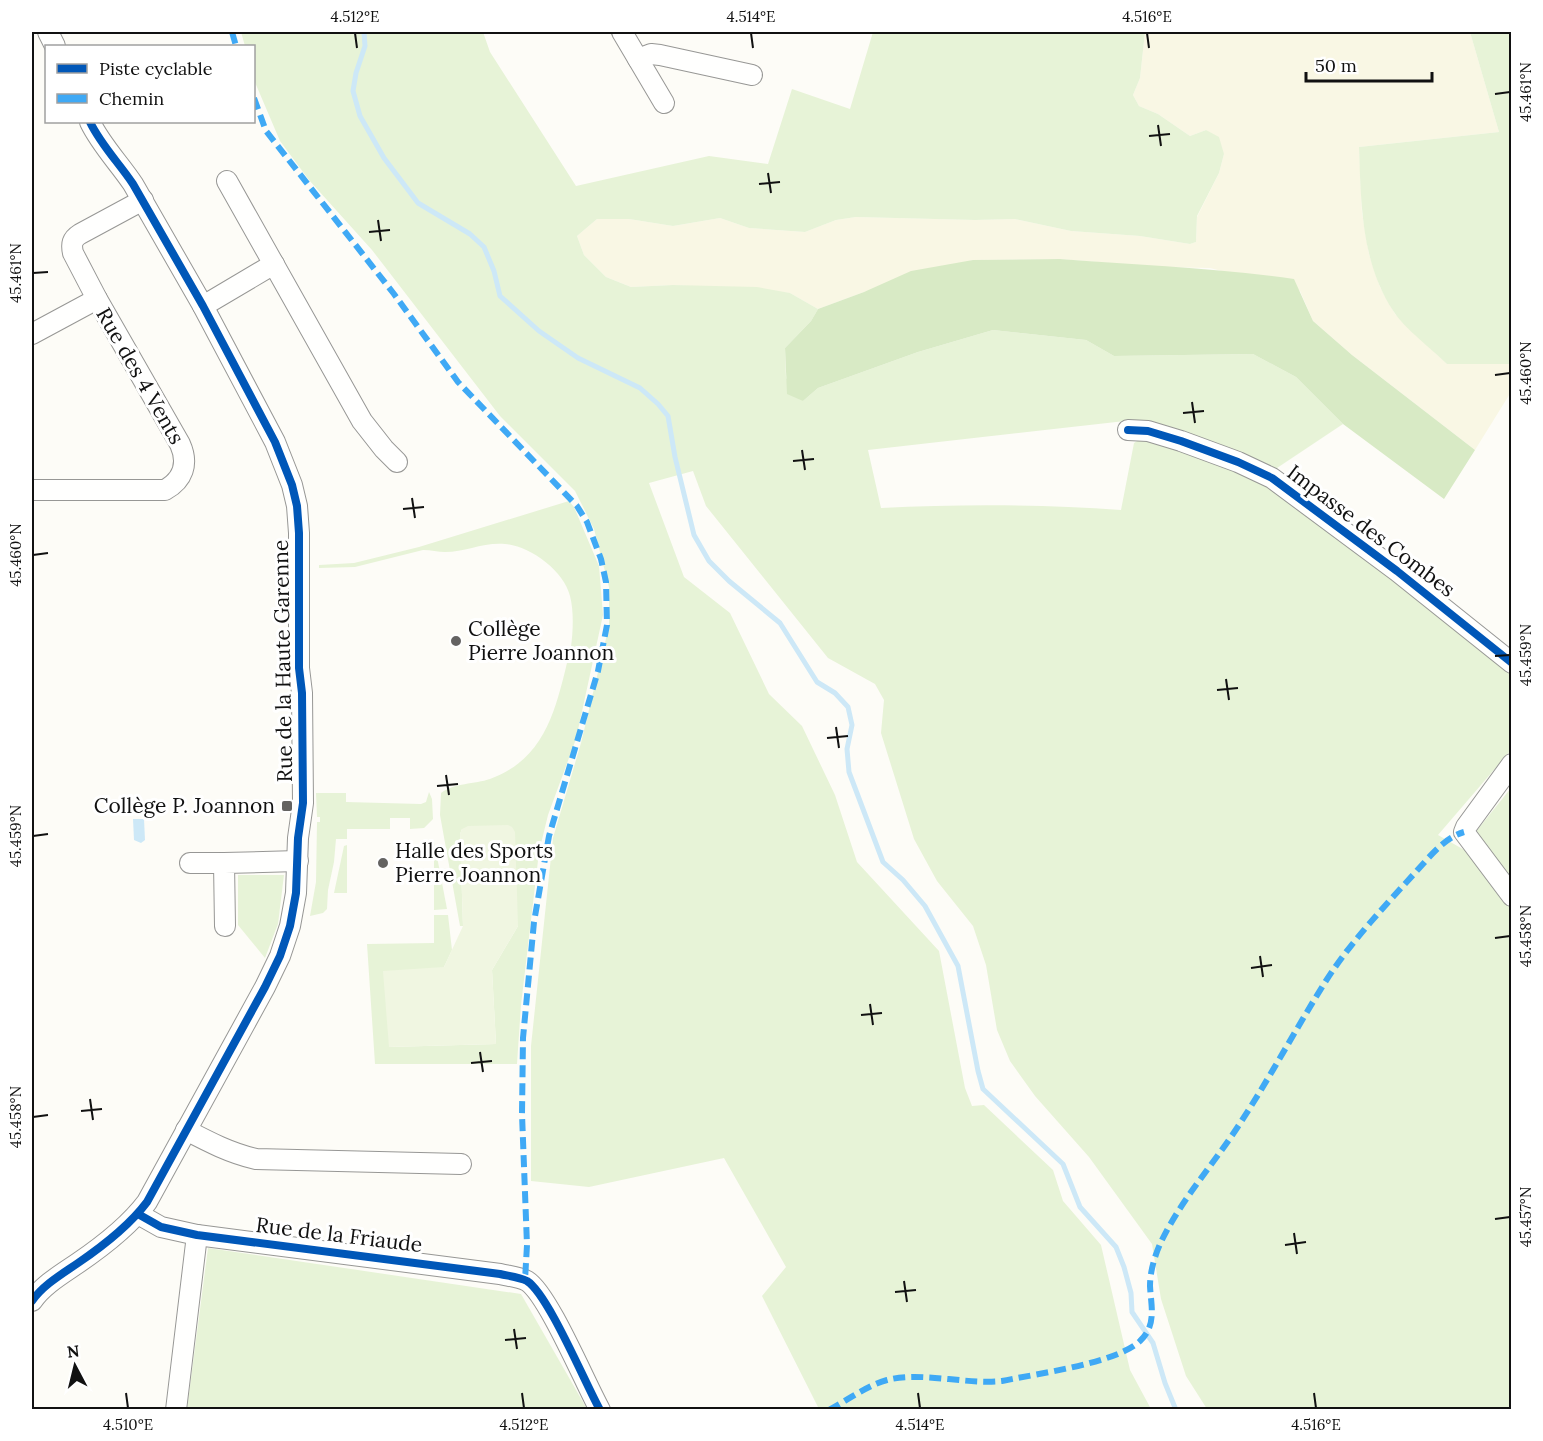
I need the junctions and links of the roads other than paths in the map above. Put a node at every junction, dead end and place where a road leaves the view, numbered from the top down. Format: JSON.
{"nodes":[{"id":1,"x":622,"y":32,"type":"edge"},
{"id":2,"x":638,"y":59,"type":"junction"},
{"id":3,"x":752,"y":75,"type":"dead end"},
{"id":4,"x":664,"y":103,"type":"dead end"},
{"id":5,"x":91,"y":123,"type":"edge"},
{"id":6,"x":227,"y":181,"type":"dead end"},
{"id":7,"x":143,"y":200,"type":"junction"},
{"id":8,"x":274,"y":264,"type":"junction"},
{"id":9,"x":97,"y":299,"type":"junction"},
{"id":10,"x":202,"y":306,"type":"junction"},
{"id":11,"x":32,"y":334,"type":"edge"},
{"id":12,"x":1128,"y":430,"type":"dead end"},
{"id":13,"x":397,"y":462,"type":"dead end"},
{"id":14,"x":32,"y":490,"type":"edge"},
{"id":15,"x":1512,"y":663,"type":"edge"},
{"id":16,"x":1512,"y":764,"type":"edge"},
{"id":17,"x":298,"y":861,"type":"junction"},
{"id":18,"x":224,"y":862,"type":"junction"},
{"id":19,"x":190,"y":863,"type":"dead end"},
{"id":20,"x":1512,"y":896,"type":"edge"},
{"id":21,"x":225,"y":926,"type":"dead end"},
{"id":22,"x":186,"y":1130,"type":"junction"},
{"id":23,"x":461,"y":1164,"type":"dead end"},
{"id":24,"x":138,"y":1214,"type":"junction"},
{"id":25,"x":197,"y":1235,"type":"junction"},
{"id":26,"x":32,"y":1301,"type":"edge"},
{"id":27,"x":176,"y":1410,"type":"edge"},
{"id":28,"x":600,"y":1410,"type":"edge"}],
"edges":[{"from":1,"to":2,"type":"street"},
{"from":2,"to":3,"type":"street"},
{"from":2,"to":4,"type":"street"},
{"from":5,"to":7,"type":"street","name":"Rue de la Haute Garenne"},
{"from":6,"to":8,"type":"street"},
{"from":7,"to":9,"type":"street","name":"Rue des 4 Vents"},
{"from":7,"to":10,"type":"street","name":"Rue de la Haute Garenne"},
{"from":8,"to":10,"type":"street"},
{"from":8,"to":13,"type":"street"},
{"from":9,"to":11,"type":"street","name":"Rue des 4 Vents"},
{"from":9,"to":14,"type":"street","name":"Rue des 4 Vents"},
{"from":10,"to":17,"type":"street","name":"Rue de la Haute Garenne"},
{"from":12,"to":15,"type":"street","name":"Impasse des Combes"},
{"from":16,"to":20,"type":"street"},
{"from":17,"to":18,"type":"street"},
{"from":17,"to":22,"type":"street","name":"Rue de la Haute Garenne"},
{"from":18,"to":19,"type":"street"},
{"from":18,"to":21,"type":"street"},
{"from":22,"to":23,"type":"street"},
{"from":22,"to":24,"type":"street","name":"Rue de la Haute Garenne"},
{"from":24,"to":25,"type":"street","name":"Rue de la Friaude"},
{"from":24,"to":26,"type":"street"},
{"from":25,"to":27,"type":"street"},
{"from":25,"to":28,"type":"street","name":"Rue de la Friaude"}]}
